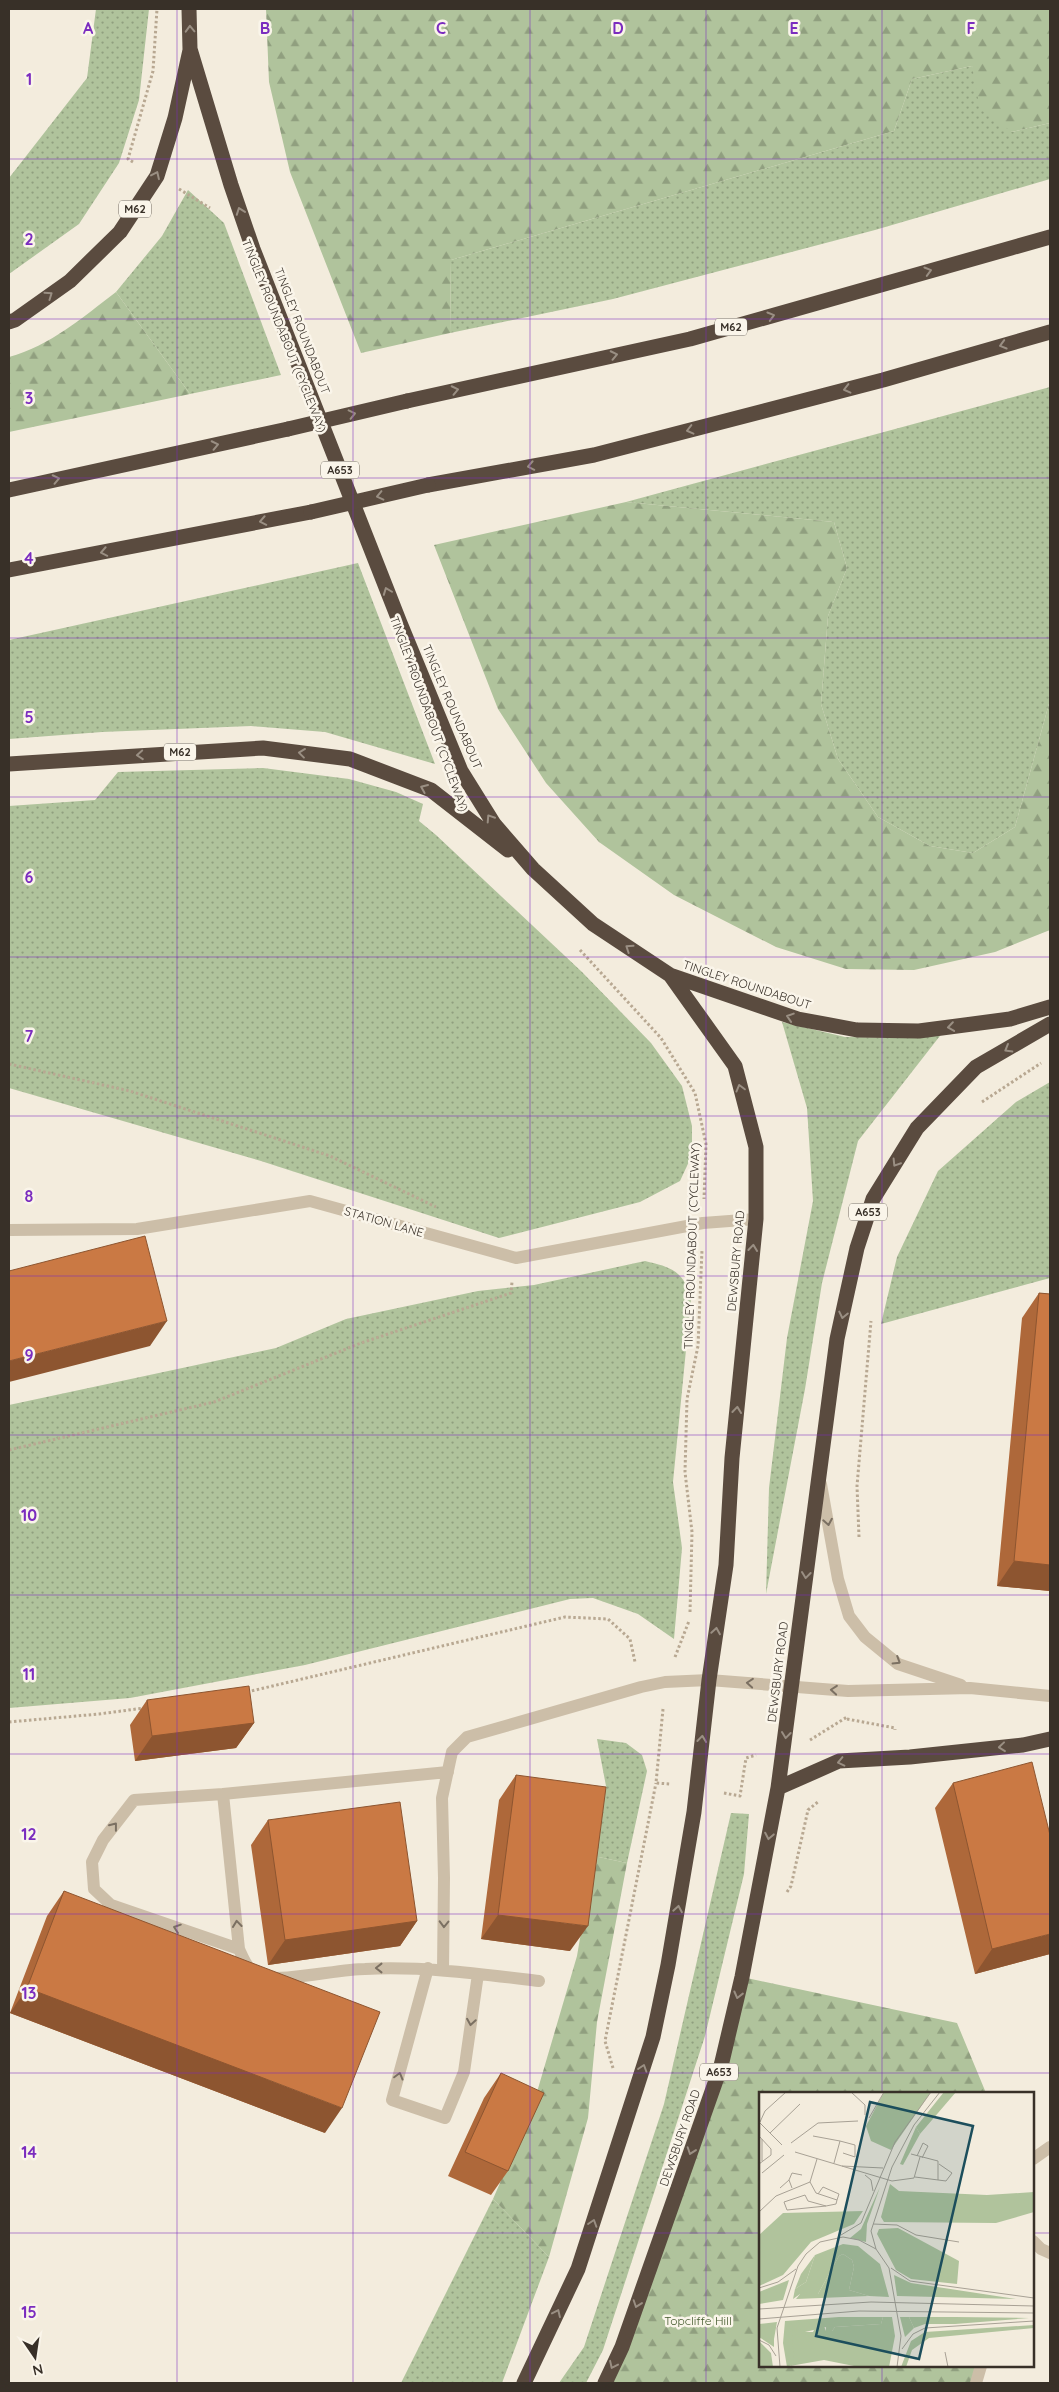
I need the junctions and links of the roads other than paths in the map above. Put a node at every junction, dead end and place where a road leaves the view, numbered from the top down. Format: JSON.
{"nodes":[{"id":1,"x":189,"y":9,"type":"edge"},
{"id":2,"x":190,"y":50,"type":"junction"},
{"id":3,"x":1050,"y":237,"type":"edge"},
{"id":4,"x":9,"y":322,"type":"edge"},
{"id":5,"x":1050,"y":332,"type":"edge"},
{"id":6,"x":9,"y":490,"type":"edge"},
{"id":7,"x":9,"y":570,"type":"edge"},
{"id":8,"x":9,"y":764,"type":"edge"},
{"id":9,"x":533,"y":869,"type":"junction"},
{"id":10,"x":670,"y":976,"type":"junction"},
{"id":11,"x":1050,"y":1007,"type":"edge"},
{"id":12,"x":1050,"y":1024,"type":"edge"},
{"id":13,"x":756,"y":1219,"type":"junction"},
{"id":14,"x":9,"y":1230,"type":"edge"},
{"id":15,"x":819,"y":1474,"type":"junction"},
{"id":16,"x":708,"y":1680,"type":"junction"},
{"id":17,"x":792,"y":1687,"type":"junction"},
{"id":18,"x":970,"y":1688,"type":"junction"},
{"id":19,"x":1050,"y":1696,"type":"edge"},
{"id":20,"x":1050,"y":1739,"type":"edge"},
{"id":21,"x":448,"y":1772,"type":"junction"},
{"id":22,"x":778,"y":1788,"type":"junction"},
{"id":23,"x":223,"y":1794,"type":"junction"},
{"id":24,"x":239,"y":1949,"type":"junction"},
{"id":25,"x":428,"y":1968,"type":"junction"},
{"id":26,"x":443,"y":1970,"type":"junction"},
{"id":27,"x":478,"y":1974,"type":"junction"},
{"id":28,"x":539,"y":1981,"type":"dead end"},
{"id":29,"x":1050,"y":2147,"type":"edge"},
{"id":30,"x":1034,"y":2155,"type":"edge"},
{"id":31,"x":1034,"y":2243,"type":"edge"},
{"id":32,"x":1050,"y":2253,"type":"edge"},
{"id":33,"x":981,"y":2367,"type":"edge"},
{"id":34,"x":524,"y":2383,"type":"edge"},
{"id":35,"x":605,"y":2383,"type":"edge"},
{"id":36,"x":976,"y":2383,"type":"edge"}],
"edges":[{"from":2,"to":1,"type":"highway","name":"TINGLEY ROUNDABOUT","number":"A653","one_way":true},
{"from":4,"to":2,"type":"highway","number":"M62","one_way":true},
{"from":9,"to":2,"type":"highway","name":"TINGLEY ROUNDABOUT","number":"A653","one_way":true},
{"from":6,"to":3,"type":"highway","number":"M62","one_way":true,"bridge":true},
{"from":5,"to":7,"type":"highway","one_way":true,"bridge":true},
{"from":9,"to":8,"type":"highway","number":"M62","one_way":true},
{"from":10,"to":9,"type":"highway","name":"TINGLEY ROUNDABOUT","number":"A653","one_way":true},
{"from":11,"to":10,"type":"highway","name":"TINGLEY ROUNDABOUT","number":"A653","one_way":true},
{"from":13,"to":10,"type":"highway","name":"DEWSBURY ROAD","number":"A653","one_way":true},
{"from":12,"to":15,"type":"highway","name":"DEWSBURY ROAD","number":"A653","one_way":true},
{"from":13,"to":14,"type":"street","name":"STATION LANE"},
{"from":16,"to":13,"type":"highway","name":"DEWSBURY ROAD","number":"A653","one_way":true},
{"from":15,"to":17,"type":"highway","name":"DEWSBURY ROAD","number":"A653","one_way":true},
{"from":15,"to":18,"type":"street","one_way":true},
{"from":17,"to":16,"type":"street","one_way":true},
{"from":16,"to":21,"type":"street"},
{"from":34,"to":16,"type":"highway","name":"DEWSBURY ROAD","number":"A653","one_way":true},
{"from":18,"to":17,"type":"street","one_way":true},
{"from":17,"to":22,"type":"highway","name":"DEWSBURY ROAD","number":"A653","one_way":true},
{"from":18,"to":19,"type":"street"},
{"from":20,"to":22,"type":"highway","one_way":true},
{"from":21,"to":23,"type":"street"},
{"from":21,"to":26,"type":"street","one_way":true},
{"from":22,"to":35,"type":"highway","name":"DEWSBURY ROAD","number":"A653","one_way":true},
{"from":24,"to":23,"type":"street","one_way":true},
{"from":24,"to":23,"type":"street","one_way":true},
{"from":25,"to":24,"type":"street","one_way":true},
{"from":25,"to":26,"type":"street"},
{"from":27,"to":25,"type":"street","one_way":true},
{"from":26,"to":27,"type":"street"},
{"from":27,"to":28,"type":"street"},
{"from":29,"to":30,"type":"street"},
{"from":31,"to":32,"type":"street"},
{"from":33,"to":36,"type":"street"}]}
